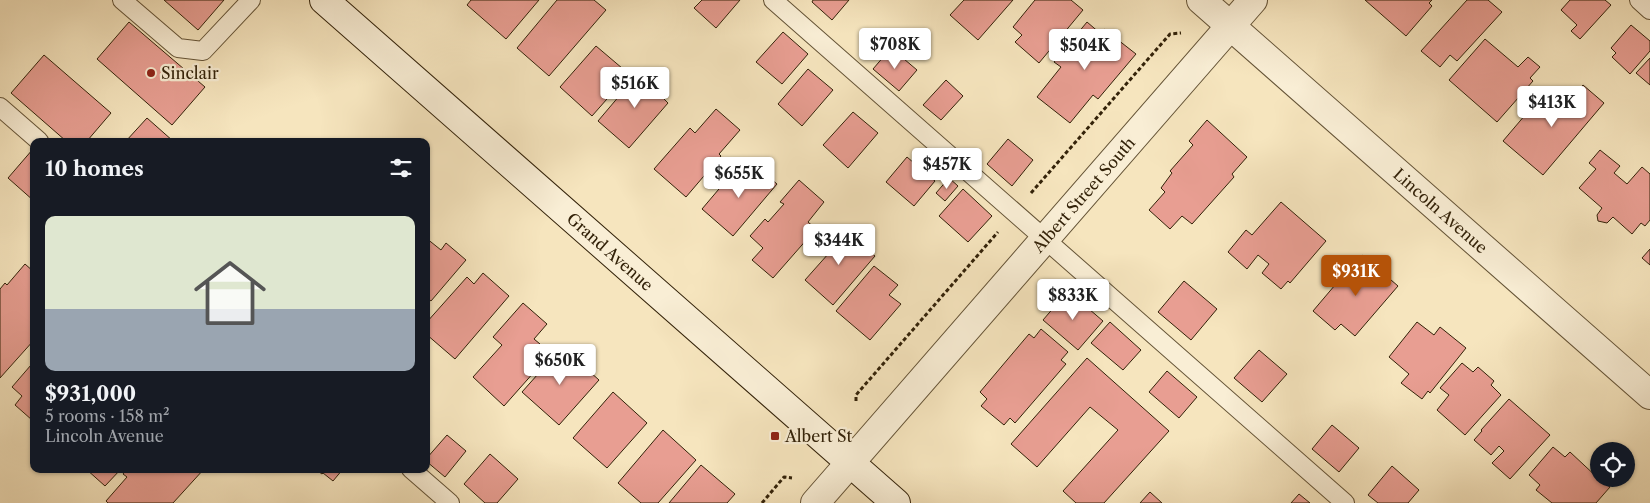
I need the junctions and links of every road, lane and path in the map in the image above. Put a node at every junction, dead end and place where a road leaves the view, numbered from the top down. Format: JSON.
{"nodes":[{"id":1,"x":122,"y":0,"type":"edge"},
{"id":2,"x":251,"y":0,"type":"edge"},
{"id":3,"x":324,"y":0,"type":"edge"},
{"id":4,"x":773,"y":0,"type":"edge"},
{"id":5,"x":1201,"y":0,"type":"edge"},
{"id":6,"x":1254,"y":0,"type":"edge"},
{"id":7,"x":1639,"y":0,"type":"edge"},
{"id":8,"x":1650,"y":10,"type":"edge"},
{"id":9,"x":1230,"y":26,"type":"junction"},
{"id":10,"x":0,"y":107,"type":"edge"},
{"id":11,"x":35,"y":138,"type":"edge"},
{"id":12,"x":1045,"y":239,"type":"junction"},
{"id":13,"x":1650,"y":395,"type":"edge"},
{"id":14,"x":850,"y":462,"type":"junction"},
{"id":15,"x":416,"y":473,"type":"edge"},
{"id":16,"x":792,"y":478,"type":"dead end"},
{"id":17,"x":450,"y":503,"type":"edge"},
{"id":18,"x":762,"y":503,"type":"edge"},
{"id":19,"x":815,"y":503,"type":"edge"},
{"id":20,"x":896,"y":503,"type":"edge"},
{"id":21,"x":1345,"y":503,"type":"edge"}],
"edges":[{"from":1,"to":2,"type":"lane"},
{"from":3,"to":14,"type":"street","name":"Grand Avenue"},
{"from":4,"to":12,"type":"lane"},
{"from":5,"to":9,"type":"street","name":"Lincoln Avenue"},
{"from":6,"to":9,"type":"street","name":"Albert Street South"},
{"from":7,"to":8,"type":"lane"},
{"from":9,"to":12,"type":"street","name":"Albert Street South"},
{"from":9,"to":13,"type":"street","name":"Lincoln Avenue"},
{"from":10,"to":11,"type":"lane"},
{"from":12,"to":14,"type":"street","name":"Albert Street South"},
{"from":12,"to":21,"type":"lane"},
{"from":14,"to":19,"type":"street","name":"Albert Street South"},
{"from":14,"to":20,"type":"street","name":"Grand Avenue"},
{"from":15,"to":17,"type":"lane"},
{"from":16,"to":18,"type":"path"}]}
